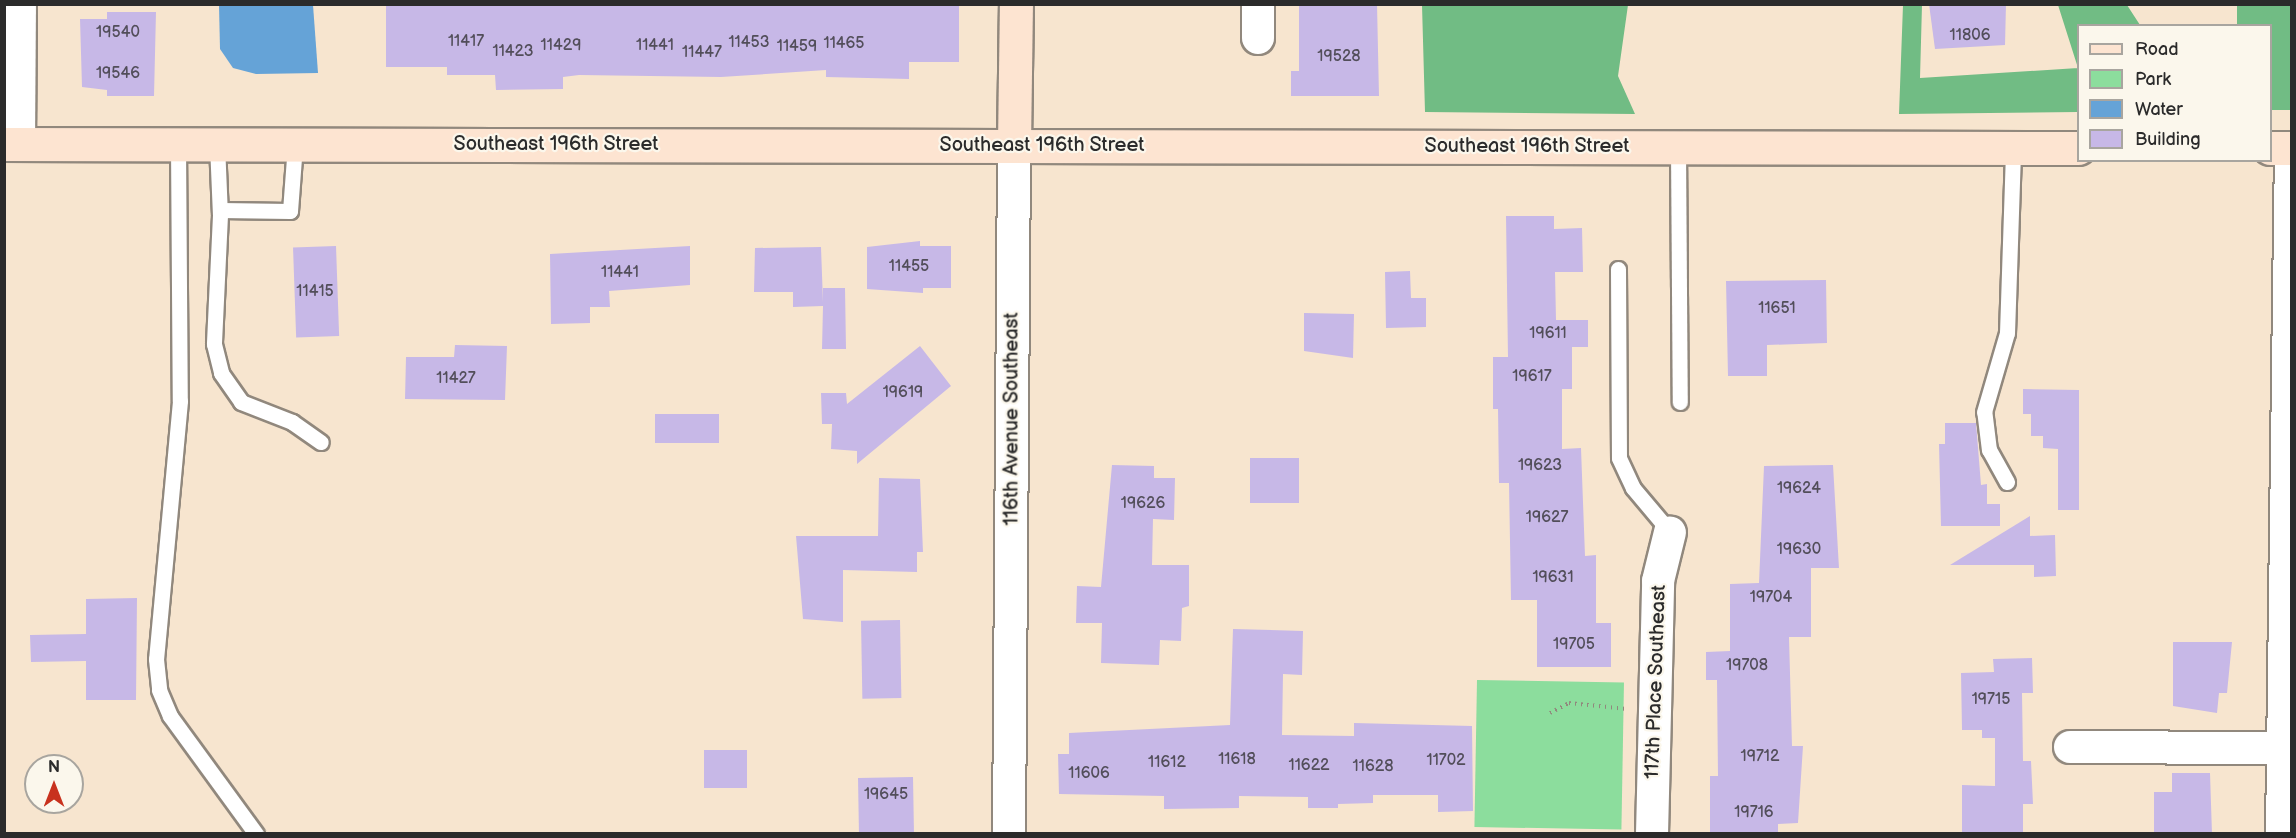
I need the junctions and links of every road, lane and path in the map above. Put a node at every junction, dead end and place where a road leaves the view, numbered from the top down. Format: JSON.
{"nodes":[{"id":1,"x":20,"y":4,"type":"edge"},
{"id":2,"x":1016,"y":4,"type":"edge"},
{"id":3,"x":1258,"y":4,"type":"edge"},
{"id":4,"x":1257,"y":38,"type":"dead end"},
{"id":5,"x":12,"y":144,"type":"edge"},
{"id":6,"x":178,"y":144,"type":"junction"},
{"id":7,"x":217,"y":144,"type":"junction"},
{"id":8,"x":294,"y":144,"type":"junction"},
{"id":9,"x":1014,"y":144,"type":"junction"},
{"id":10,"x":1678,"y":147,"type":"junction"},
{"id":11,"x":2013,"y":148,"type":"junction"},
{"id":12,"x":2077,"y":148,"type":"edge"},
{"id":13,"x":2284,"y":148,"type":"edge"},
{"id":14,"x":220,"y":210,"type":"junction"},
{"id":15,"x":1618,"y":269,"type":"dead end"},
{"id":16,"x":1680,"y":402,"type":"dead end"},
{"id":17,"x":321,"y":442,"type":"dead end"},
{"id":18,"x":2007,"y":482,"type":"dead end"},
{"id":19,"x":1670,"y":532,"type":"joint"},
{"id":20,"x":1655,"y":707,"type":"junction"},
{"id":21,"x":1550,"y":713,"type":"dead end"},
{"id":22,"x":2070,"y":747,"type":"dead end"},
{"id":23,"x":2284,"y":748,"type":"junction"},
{"id":24,"x":256,"y":834,"type":"edge"},
{"id":25,"x":1009,"y":834,"type":"edge"},
{"id":26,"x":1652,"y":834,"type":"edge"},
{"id":27,"x":2282,"y":834,"type":"edge"}],
"edges":[{"from":1,"to":5,"type":"street"},
{"from":2,"to":9,"type":"street","name":"116th Avenue Southeast"},
{"from":3,"to":4,"type":"street"},
{"from":5,"to":6,"type":"street","name":"Southeast 196th Street"},
{"from":6,"to":7,"type":"street","name":"Southeast 196th Street"},
{"from":6,"to":24,"type":"lane"},
{"from":7,"to":8,"type":"street","name":"Southeast 196th Street"},
{"from":7,"to":14,"type":"lane"},
{"from":8,"to":9,"type":"street","name":"Southeast 196th Street"},
{"from":8,"to":14,"type":"lane"},
{"from":9,"to":10,"type":"street","name":"Southeast 196th Street"},
{"from":9,"to":25,"type":"street","name":"116th Avenue Southeast"},
{"from":10,"to":11,"type":"street","name":"Southeast 196th Street"},
{"from":10,"to":16,"type":"lane"},
{"from":11,"to":12,"type":"street","name":"Southeast 196th Street"},
{"from":11,"to":18,"type":"lane"},
{"from":13,"to":23,"type":"street"},
{"from":14,"to":17,"type":"lane"},
{"from":15,"to":19,"type":"lane"},
{"from":19,"to":20,"type":"street","name":"117th Place Southeast"},
{"from":20,"to":21,"type":"path"},
{"from":20,"to":26,"type":"street","name":"117th Place Southeast"},
{"from":22,"to":23,"type":"street"},
{"from":23,"to":27,"type":"street"}]}
